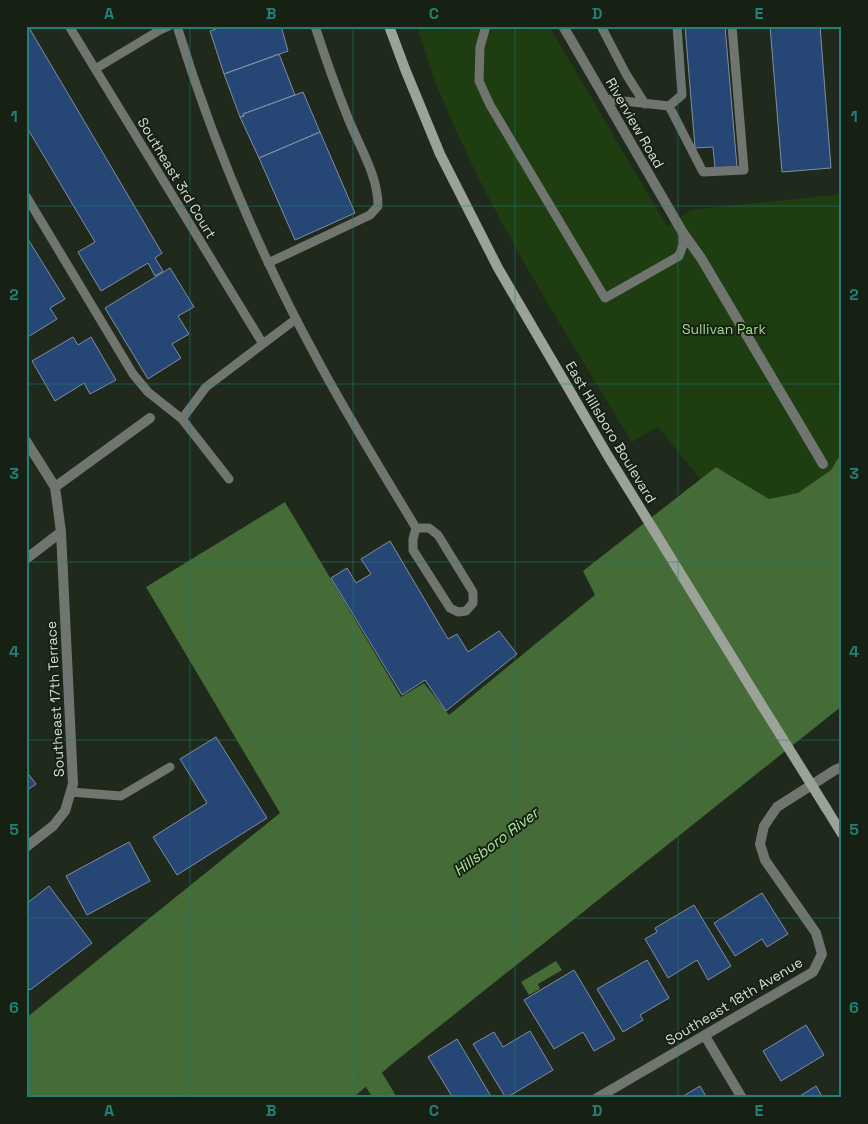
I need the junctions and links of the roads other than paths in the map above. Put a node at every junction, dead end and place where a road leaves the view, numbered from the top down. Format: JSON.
{"nodes":[{"id":1,"x":69,"y":26,"type":"edge"},
{"id":2,"x":169,"y":26,"type":"edge"},
{"id":3,"x":177,"y":26,"type":"edge"},
{"id":4,"x":315,"y":26,"type":"edge"},
{"id":5,"x":389,"y":26,"type":"edge"},
{"id":6,"x":486,"y":26,"type":"edge"},
{"id":7,"x":563,"y":26,"type":"edge"},
{"id":8,"x":601,"y":26,"type":"edge"},
{"id":9,"x":677,"y":26,"type":"edge"},
{"id":10,"x":732,"y":26,"type":"edge"},
{"id":11,"x":95,"y":69,"type":"junction"},
{"id":12,"x":606,"y":100,"type":"junction"},
{"id":13,"x":645,"y":104,"type":"junction"},
{"id":14,"x":669,"y":106,"type":"junction"},
{"id":15,"x":26,"y":196,"type":"edge"},
{"id":16,"x":682,"y":233,"type":"junction"},
{"id":17,"x":268,"y":263,"type":"junction"},
{"id":18,"x":296,"y":319,"type":"junction"},
{"id":19,"x":263,"y":344,"type":"junction"},
{"id":20,"x":150,"y":418,"type":"dead end"},
{"id":21,"x":182,"y":419,"type":"junction"},
{"id":22,"x":26,"y":441,"type":"edge"},
{"id":23,"x":823,"y":464,"type":"dead end"},
{"id":24,"x":229,"y":479,"type":"dead end"},
{"id":25,"x":55,"y":487,"type":"junction"},
{"id":26,"x":416,"y":528,"type":"junction"},
{"id":27,"x":61,"y":532,"type":"junction"},
{"id":28,"x":26,"y":559,"type":"edge"},
{"id":29,"x":170,"y":767,"type":"dead end"},
{"id":30,"x":842,"y":767,"type":"edge"},
{"id":31,"x":71,"y":792,"type":"junction"},
{"id":32,"x":842,"y":834,"type":"edge"},
{"id":33,"x":26,"y":847,"type":"edge"},
{"id":34,"x":705,"y":1036,"type":"junction"},
{"id":35,"x":597,"y":1098,"type":"edge"},
{"id":36,"x":742,"y":1098,"type":"edge"}],
"edges":[{"from":1,"to":11,"type":"lane","name":"Southeast 3rd Court"},
{"from":2,"to":11,"type":"lane"},
{"from":3,"to":17,"type":"lane"},
{"from":4,"to":17,"type":"lane"},
{"from":5,"to":32,"type":"main road","name":"East Hillsboro Boulevard","bridge":true},
{"from":6,"to":16,"type":"lane"},
{"from":7,"to":12,"type":"street","name":"Riverview Road"},
{"from":8,"to":13,"type":"lane"},
{"from":9,"to":14,"type":"lane"},
{"from":10,"to":14,"type":"lane"},
{"from":11,"to":19,"type":"lane","name":"Southeast 3rd Court"},
{"from":12,"to":13,"type":"lane"},
{"from":12,"to":16,"type":"street","name":"Riverview Road"},
{"from":13,"to":14,"type":"lane"},
{"from":15,"to":21,"type":"lane"},
{"from":16,"to":23,"type":"street","name":"Riverview Road"},
{"from":17,"to":18,"type":"lane"},
{"from":18,"to":19,"type":"lane"},
{"from":18,"to":26,"type":"lane"},
{"from":19,"to":21,"type":"lane"},
{"from":20,"to":25,"type":"street"},
{"from":21,"to":24,"type":"lane"},
{"from":22,"to":25,"type":"street"},
{"from":25,"to":27,"type":"street","name":"Southeast 17th Terrace"},
{"from":26,"to":26,"type":"lane"},
{"from":27,"to":28,"type":"street"},
{"from":27,"to":31,"type":"street","name":"Southeast 17th Terrace"},
{"from":29,"to":31,"type":"lane"},
{"from":30,"to":34,"type":"street","name":"Southeast 18th Avenue"},
{"from":31,"to":33,"type":"street","name":"Southeast 17th Terrace"},
{"from":34,"to":35,"type":"street","name":"Southeast 18th Avenue"},
{"from":34,"to":36,"type":"street"}]}
